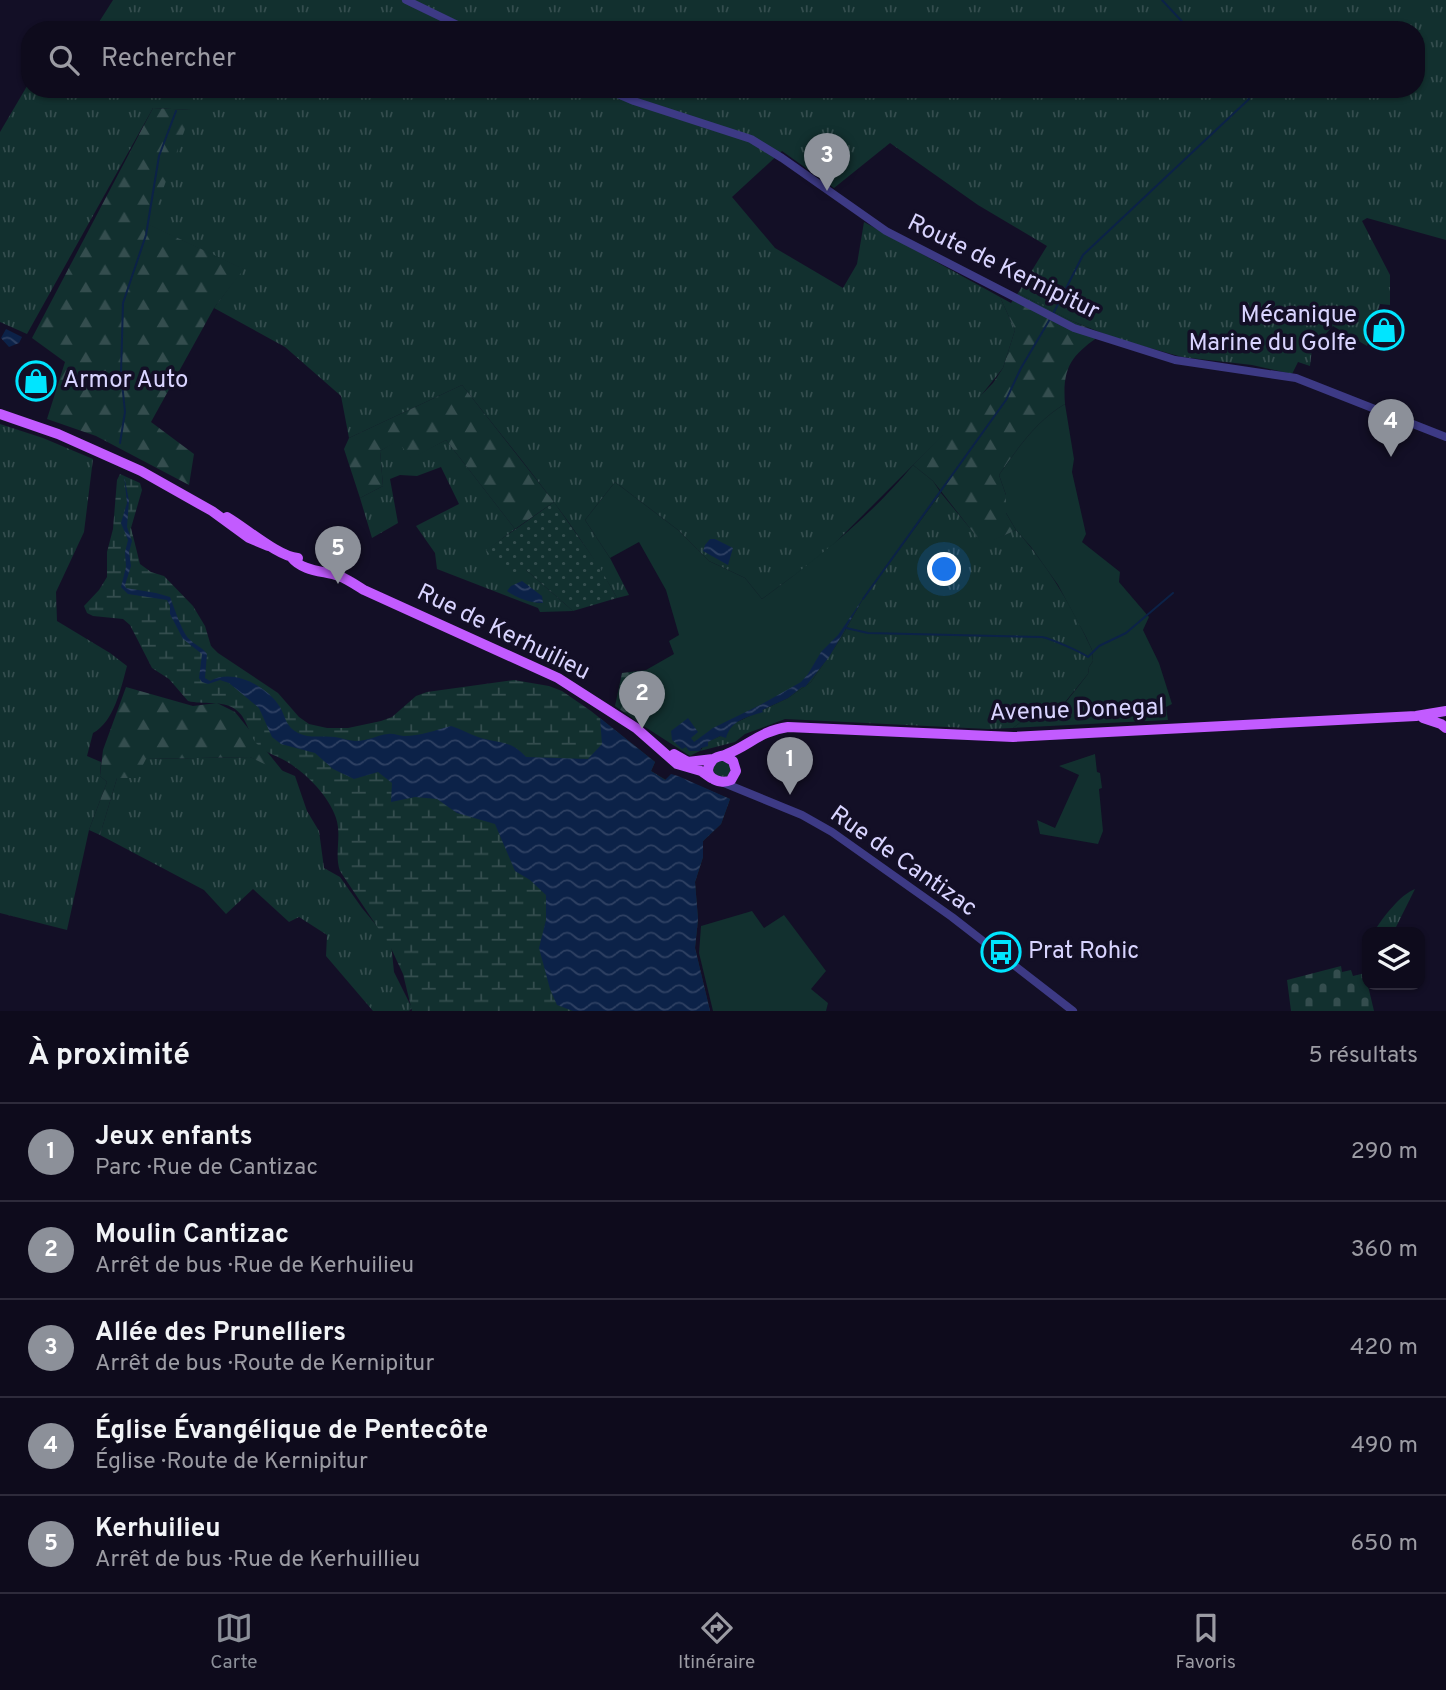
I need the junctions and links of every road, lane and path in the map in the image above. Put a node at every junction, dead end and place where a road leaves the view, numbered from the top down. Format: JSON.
{"nodes":[{"id":1,"x":406,"y":0,"type":"edge"},
{"id":2,"x":449,"y":21,"type":"edge"},
{"id":3,"x":632,"y":98,"type":"edge"},
{"id":4,"x":0,"y":414,"type":"edge"},
{"id":5,"x":1446,"y":437,"type":"edge"},
{"id":6,"x":1446,"y":711,"type":"edge"},
{"id":7,"x":1416,"y":716,"type":"junction"},
{"id":8,"x":1446,"y":729,"type":"edge"},
{"id":9,"x":655,"y":744,"type":"junction"},
{"id":10,"x":745,"y":745,"type":"junction"},
{"id":11,"x":718,"y":757,"type":"junction"},
{"id":12,"x":735,"y":769,"type":"junction"},
{"id":13,"x":716,"y":781,"type":"junction"},
{"id":14,"x":746,"y":791,"type":"junction"},
{"id":15,"x":1073,"y":1011,"type":"edge"}],
"edges":[{"from":1,"to":2,"type":"street"},
{"from":3,"to":5,"type":"street","name":"Route de Kernipitur"},
{"from":4,"to":9,"type":"main road","name":"Rue de Kerhuilieu"},
{"from":6,"to":7,"type":"main road","name":"Avenue Donegal"},
{"from":7,"to":8,"type":"main road","name":"Avenue Donegal"},
{"from":7,"to":10,"type":"main road","name":"Avenue Donegal"},
{"from":9,"to":11,"type":"main road","name":"Rue de Kerhuilieu"},
{"from":9,"to":13,"type":"main road","name":"Rue de Kerhuilieu"},
{"from":10,"to":11,"type":"main road","name":"Avenue Donegal"},
{"from":10,"to":12,"type":"main road"},
{"from":11,"to":12,"type":"main road"},
{"from":11,"to":13,"type":"main road"},
{"from":12,"to":13,"type":"main road"},
{"from":12,"to":14,"type":"street"},
{"from":13,"to":14,"type":"street","name":"Rue de Cantizac"},
{"from":14,"to":15,"type":"street","name":"Rue de Cantizac"}]}
